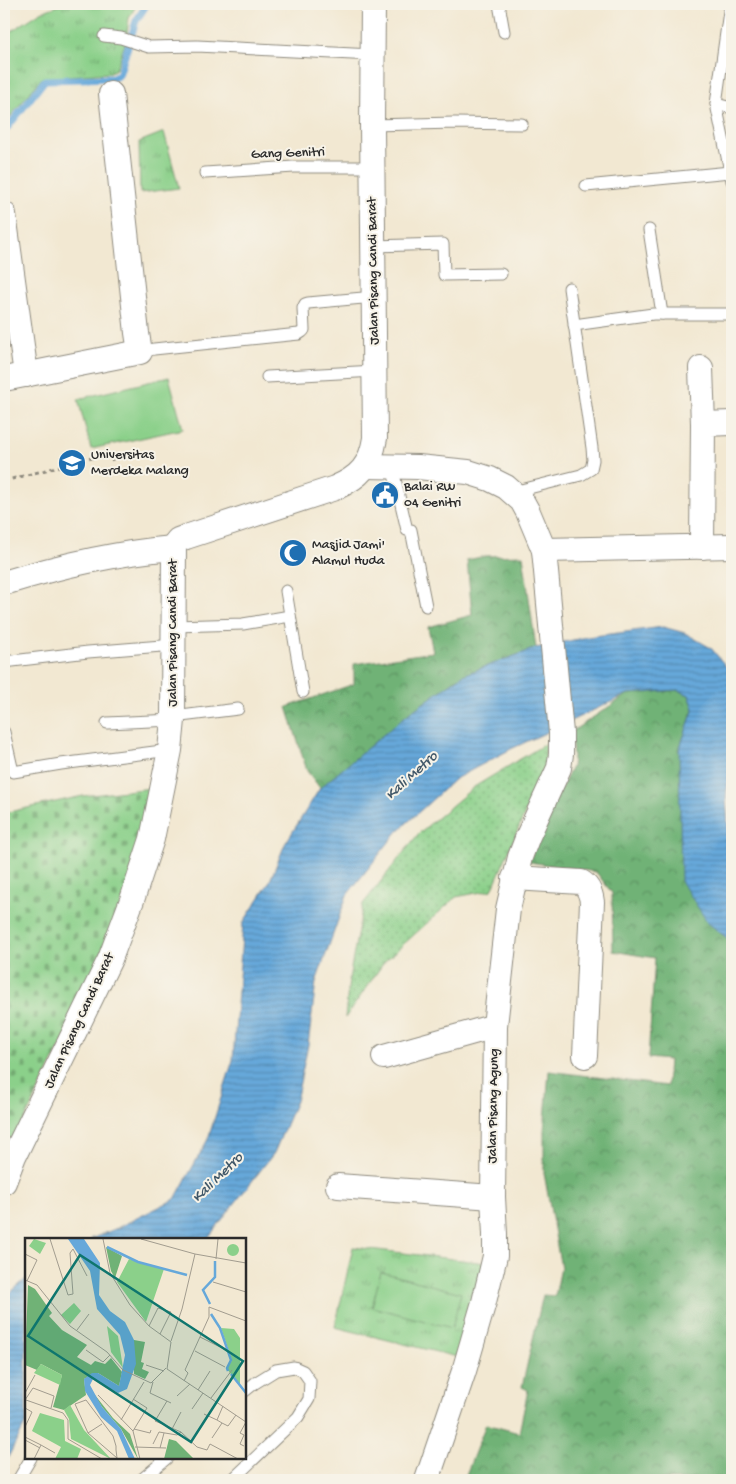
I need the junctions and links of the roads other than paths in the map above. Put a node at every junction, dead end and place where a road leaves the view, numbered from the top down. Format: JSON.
{"nodes":[{"id":1,"x":373,"y":4,"type":"edge"},
{"id":2,"x":499,"y":4,"type":"edge"},
{"id":3,"x":730,"y":4,"type":"edge"},
{"id":4,"x":504,"y":32,"type":"dead end"},
{"id":5,"x":104,"y":36,"type":"dead end"},
{"id":6,"x":372,"y":55,"type":"junction"},
{"id":7,"x":111,"y":94,"type":"dead end"},
{"id":8,"x":716,"y":104,"type":"junction"},
{"id":9,"x":732,"y":108,"type":"edge"},
{"id":10,"x":522,"y":124,"type":"dead end"},
{"id":11,"x":372,"y":125,"type":"junction"},
{"id":12,"x":373,"y":167,"type":"junction"},
{"id":13,"x":204,"y":173,"type":"dead end"},
{"id":14,"x":731,"y":177,"type":"edge"},
{"id":15,"x":586,"y":186,"type":"dead end"},
{"id":16,"x":4,"y":214,"type":"edge"},
{"id":17,"x":649,"y":230,"type":"dead end"},
{"id":18,"x":373,"y":246,"type":"junction"},
{"id":19,"x":500,"y":274,"type":"dead end"},
{"id":20,"x":569,"y":288,"type":"dead end"},
{"id":21,"x":374,"y":298,"type":"junction"},
{"id":22,"x":662,"y":314,"type":"junction"},
{"id":23,"x":732,"y":314,"type":"edge"},
{"id":24,"x":574,"y":324,"type":"junction"},
{"id":25,"x":140,"y":352,"type":"junction"},
{"id":26,"x":702,"y":368,"type":"dead end"},
{"id":27,"x":374,"y":371,"type":"junction"},
{"id":28,"x":15,"y":377,"type":"edge"},
{"id":29,"x":267,"y":377,"type":"dead end"},
{"id":30,"x":732,"y":423,"type":"edge"},
{"id":31,"x":703,"y":424,"type":"junction"},
{"id":32,"x":367,"y":466,"type":"junction"},
{"id":33,"x":392,"y":466,"type":"junction"},
{"id":34,"x":514,"y":492,"type":"junction"},
{"id":35,"x":732,"y":546,"type":"edge"},
{"id":36,"x":702,"y":547,"type":"junction"},
{"id":37,"x":173,"y":548,"type":"junction"},
{"id":38,"x":544,"y":550,"type":"junction"},
{"id":39,"x":4,"y":583,"type":"edge"},
{"id":40,"x":286,"y":591,"type":"dead end"},
{"id":41,"x":426,"y":606,"type":"dead end"},
{"id":42,"x":290,"y":616,"type":"junction"},
{"id":43,"x":174,"y":635,"type":"junction"},
{"id":44,"x":4,"y":662,"type":"edge"},
{"id":45,"x":303,"y":692,"type":"dead end"},
{"id":46,"x":238,"y":709,"type":"dead end"},
{"id":47,"x":173,"y":718,"type":"junction"},
{"id":48,"x":107,"y":723,"type":"dead end"},
{"id":49,"x":4,"y":732,"type":"edge"},
{"id":50,"x":170,"y":750,"type":"junction"},
{"id":51,"x":514,"y":878,"type":"junction"},
{"id":52,"x":494,"y":1026,"type":"junction"},
{"id":53,"x":585,"y":1056,"type":"dead end"},
{"id":54,"x":384,"y":1057,"type":"dead end"},
{"id":55,"x":4,"y":1182,"type":"edge"},
{"id":56,"x":338,"y":1186,"type":"dead end"},
{"id":57,"x":493,"y":1197,"type":"junction"},
{"id":58,"x":246,"y":1390,"type":"edge"},
{"id":59,"x":30,"y":1459,"type":"edge"},
{"id":60,"x":166,"y":1459,"type":"edge"},
{"id":61,"x":18,"y":1480,"type":"edge"},
{"id":62,"x":141,"y":1480,"type":"edge"},
{"id":63,"x":232,"y":1480,"type":"edge"},
{"id":64,"x":427,"y":1480,"type":"edge"}],
"edges":[{"from":1,"to":6,"type":"street","name":"Jalan Pisang Candi Barat"},
{"from":2,"to":4,"type":"lane"},
{"from":3,"to":8,"type":"lane"},
{"from":5,"to":6,"type":"lane"},
{"from":6,"to":11,"type":"street","name":"Jalan Pisang Candi Barat"},
{"from":7,"to":25,"type":"street"},
{"from":8,"to":9,"type":"lane"},
{"from":8,"to":14,"type":"lane"},
{"from":10,"to":11,"type":"lane"},
{"from":11,"to":12,"type":"street","name":"Jalan Pisang Candi Barat"},
{"from":12,"to":13,"type":"lane","name":"Gang Genitri"},
{"from":12,"to":18,"type":"street","name":"Jalan Pisang Candi Barat"},
{"from":14,"to":15,"type":"lane"},
{"from":16,"to":28,"type":"street"},
{"from":17,"to":22,"type":"lane"},
{"from":18,"to":19,"type":"lane"},
{"from":18,"to":21,"type":"street","name":"Jalan Pisang Candi Barat"},
{"from":20,"to":24,"type":"lane"},
{"from":21,"to":25,"type":"lane"},
{"from":21,"to":27,"type":"street","name":"Jalan Pisang Candi Barat"},
{"from":22,"to":23,"type":"lane"},
{"from":22,"to":24,"type":"lane"},
{"from":24,"to":34,"type":"lane"},
{"from":25,"to":28,"type":"street"},
{"from":26,"to":31,"type":"street"},
{"from":27,"to":29,"type":"lane"},
{"from":27,"to":32,"type":"street","name":"Jalan Pisang Candi Barat"},
{"from":30,"to":31,"type":"street"},
{"from":31,"to":36,"type":"street"},
{"from":32,"to":33,"type":"street"},
{"from":32,"to":37,"type":"street","name":"Jalan Pisang Candi Barat"},
{"from":33,"to":34,"type":"street"},
{"from":33,"to":41,"type":"lane"},
{"from":34,"to":38,"type":"street","name":"Jalan Pisang Agung"},
{"from":35,"to":36,"type":"street"},
{"from":36,"to":38,"type":"street"},
{"from":37,"to":39,"type":"street"},
{"from":37,"to":43,"type":"street","name":"Jalan Pisang Candi Barat"},
{"from":38,"to":51,"type":"street","name":"Jalan Pisang Agung"},
{"from":40,"to":42,"type":"lane"},
{"from":42,"to":43,"type":"lane"},
{"from":42,"to":45,"type":"lane"},
{"from":43,"to":44,"type":"lane"},
{"from":43,"to":47,"type":"street","name":"Jalan Pisang Candi Barat"},
{"from":46,"to":47,"type":"lane"},
{"from":47,"to":48,"type":"lane"},
{"from":47,"to":50,"type":"street","name":"Jalan Pisang Candi Barat"},
{"from":49,"to":50,"type":"lane"},
{"from":50,"to":55,"type":"street","name":"Jalan Pisang Candi Barat"},
{"from":51,"to":52,"type":"street","name":"Jalan Pisang Agung"},
{"from":51,"to":53,"type":"street"},
{"from":52,"to":54,"type":"street"},
{"from":52,"to":57,"type":"street","name":"Jalan Pisang Agung"},
{"from":56,"to":57,"type":"street"},
{"from":57,"to":64,"type":"street","name":"Jalan Pisang Agung"},
{"from":58,"to":63,"type":"lane"},
{"from":59,"to":61,"type":"lane"},
{"from":60,"to":62,"type":"lane"}]}
